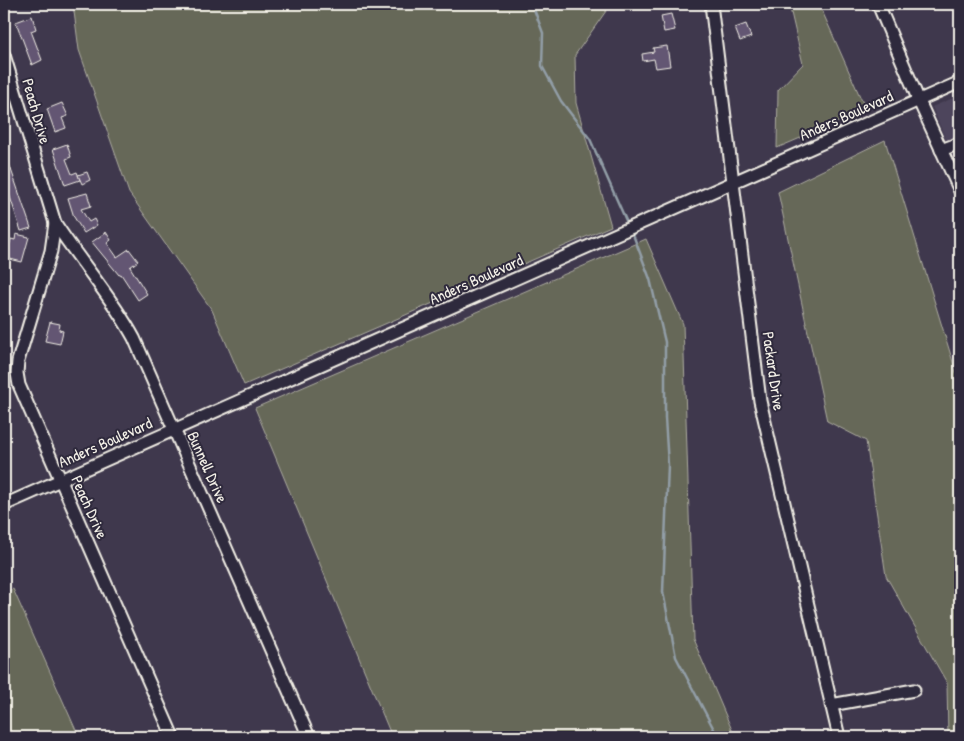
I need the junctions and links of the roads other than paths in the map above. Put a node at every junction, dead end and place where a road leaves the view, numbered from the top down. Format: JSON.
{"nodes":[{"id":1,"x":711,"y":4,"type":"edge"},
{"id":2,"x":878,"y":4,"type":"edge"},
{"id":3,"x":4,"y":55,"type":"edge"},
{"id":4,"x":960,"y":82,"type":"edge"},
{"id":5,"x":919,"y":101,"type":"junction"},
{"id":6,"x":960,"y":143,"type":"edge"},
{"id":7,"x":941,"y":150,"type":"junction"},
{"id":8,"x":733,"y":183,"type":"junction"},
{"id":9,"x":960,"y":191,"type":"edge"},
{"id":10,"x":55,"y":223,"type":"junction"},
{"id":11,"x":174,"y":429,"type":"junction"},
{"id":12,"x":60,"y":480,"type":"junction"},
{"id":13,"x":4,"y":505,"type":"edge"},
{"id":14,"x":914,"y":690,"type":"dead end"},
{"id":15,"x":831,"y":705,"type":"junction"},
{"id":16,"x":173,"y":737,"type":"edge"},
{"id":17,"x":309,"y":737,"type":"edge"},
{"id":18,"x":839,"y":737,"type":"edge"}],
"edges":[{"from":1,"to":8,"type":"street","name":"Packard Drive"},
{"from":2,"to":5,"type":"street"},
{"from":3,"to":10,"type":"street","name":"Peach Drive"},
{"from":4,"to":5,"type":"street","name":"Anders Boulevard"},
{"from":5,"to":7,"type":"street"},
{"from":5,"to":8,"type":"street","name":"Anders Boulevard"},
{"from":6,"to":7,"type":"street"},
{"from":7,"to":9,"type":"street"},
{"from":8,"to":11,"type":"street","name":"Anders Boulevard"},
{"from":8,"to":15,"type":"street","name":"Packard Drive"},
{"from":10,"to":11,"type":"street","name":"Bunnell Drive"},
{"from":10,"to":12,"type":"street","name":"Peach Drive"},
{"from":11,"to":12,"type":"street","name":"Anders Boulevard"},
{"from":11,"to":17,"type":"street","name":"Bunnell Drive"},
{"from":12,"to":13,"type":"street","name":"Anders Boulevard"},
{"from":12,"to":16,"type":"street","name":"Peach Drive"},
{"from":14,"to":15,"type":"street"},
{"from":15,"to":18,"type":"street","name":"Packard Drive"}]}
